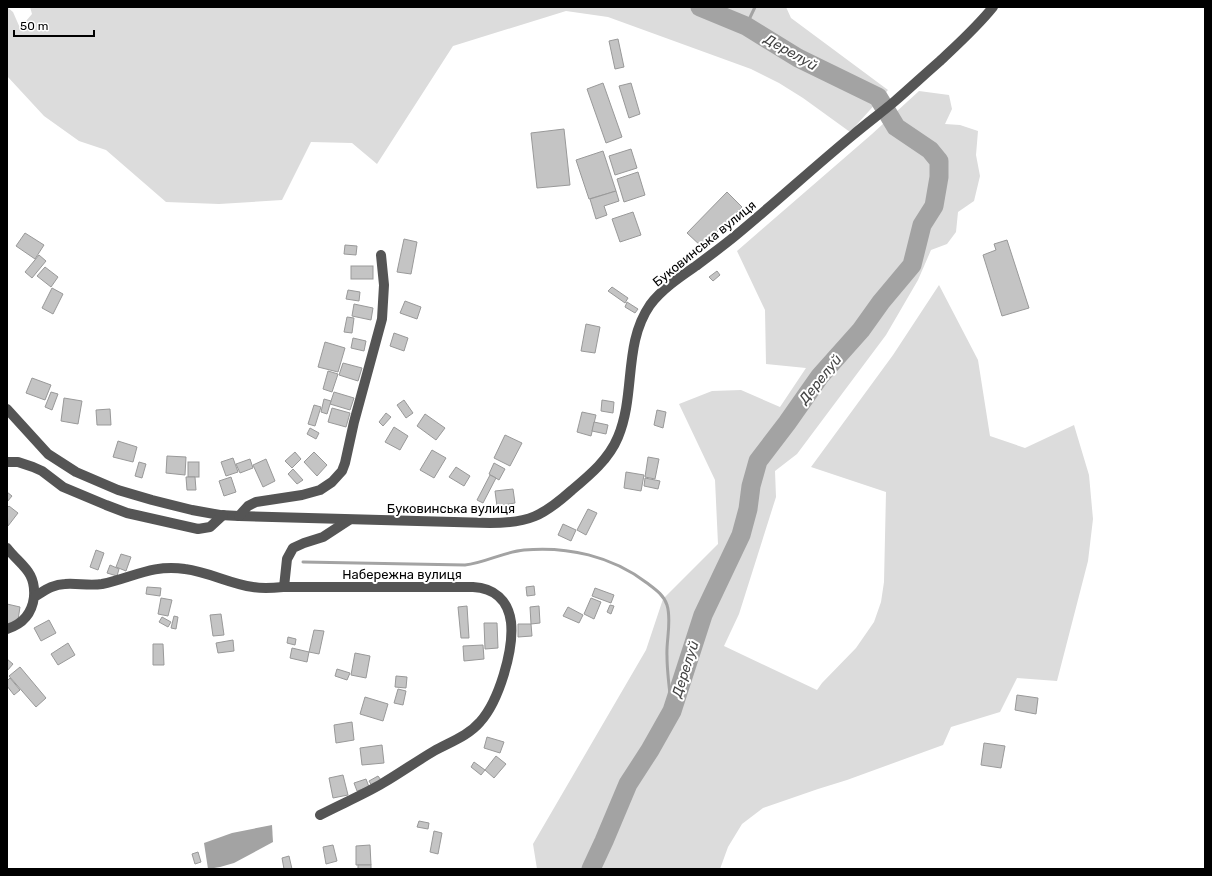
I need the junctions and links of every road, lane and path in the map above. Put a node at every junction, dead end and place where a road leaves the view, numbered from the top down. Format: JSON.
{"nodes":[{"id":1,"x":993,"y":7,"type":"edge"},
{"id":2,"x":381,"y":255,"type":"dead end"},
{"id":3,"x":7,"y":409,"type":"edge"},
{"id":4,"x":7,"y":462,"type":"edge"},
{"id":5,"x":223,"y":515,"type":"junction"},
{"id":6,"x":239,"y":516,"type":"junction"},
{"id":7,"x":350,"y":520,"type":"junction"},
{"id":8,"x":7,"y":548,"type":"edge"},
{"id":9,"x":284,"y":587,"type":"junction"},
{"id":10,"x":34,"y":597,"type":"junction"},
{"id":11,"x":7,"y":629,"type":"edge"},
{"id":12,"x":320,"y":815,"type":"dead end"}],
"edges":[{"from":1,"to":7,"type":"street","name":"Буковинська вулиця"},
{"from":2,"to":6,"type":"street"},
{"from":3,"to":5,"type":"street","name":"Буковинська вулиця"},
{"from":4,"to":5,"type":"street"},
{"from":5,"to":6,"type":"street","name":"Буковинська вулиця"},
{"from":6,"to":7,"type":"street","name":"Буковинська вулиця"},
{"from":7,"to":9,"type":"street"},
{"from":8,"to":10,"type":"street"},
{"from":9,"to":10,"type":"street","name":"Набережна вулиця"},
{"from":9,"to":12,"type":"street","name":"Набережна вулиця"},
{"from":10,"to":11,"type":"street"}]}
